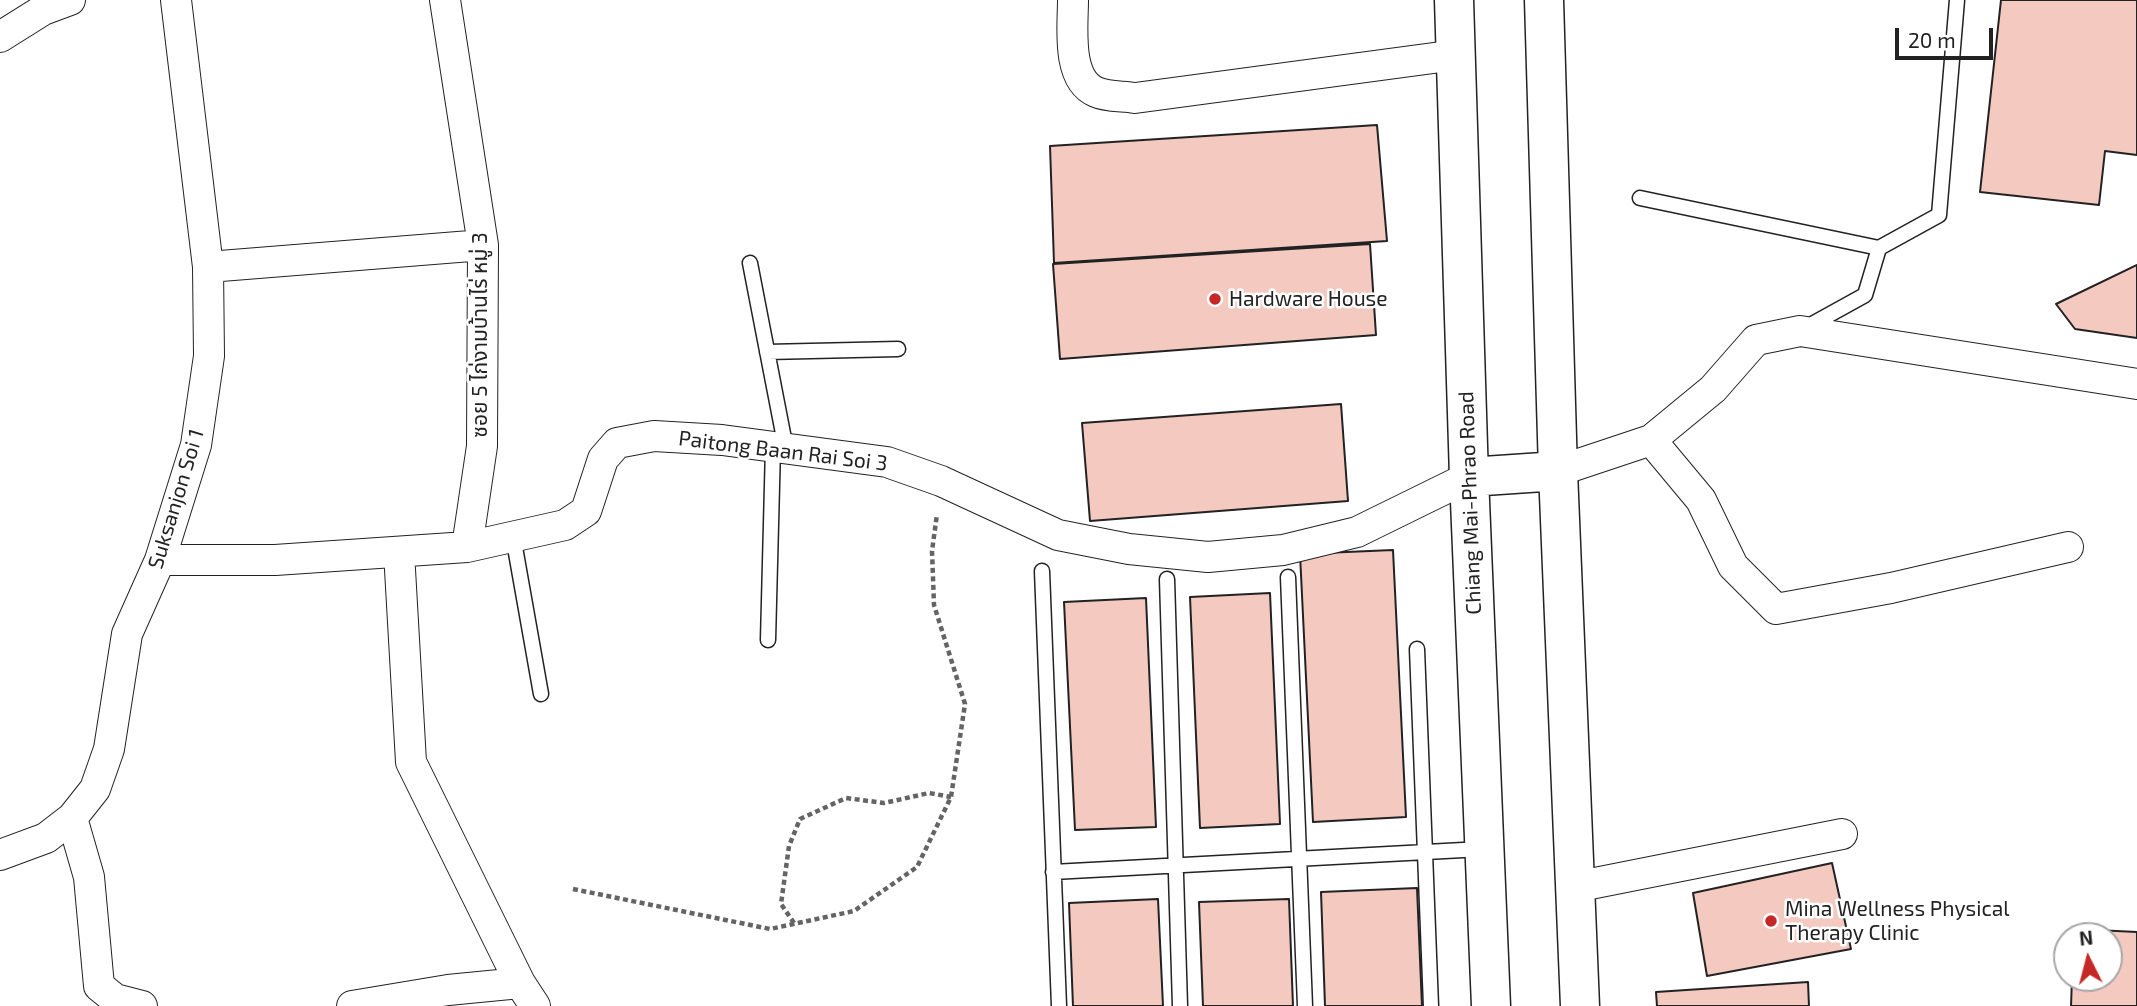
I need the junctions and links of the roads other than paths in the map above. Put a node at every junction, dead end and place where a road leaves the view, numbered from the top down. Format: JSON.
{"nodes":[{"id":1,"x":70,"y":0,"type":"edge"},
{"id":2,"x":177,"y":0,"type":"edge"},
{"id":3,"x":445,"y":0,"type":"edge"},
{"id":4,"x":1073,"y":0,"type":"edge"},
{"id":5,"x":1454,"y":0,"type":"edge"},
{"id":6,"x":1544,"y":0,"type":"edge"},
{"id":7,"x":1957,"y":0,"type":"edge"},
{"id":8,"x":0,"y":37,"type":"edge"},
{"id":9,"x":1456,"y":55,"type":"junction"},
{"id":10,"x":1640,"y":198,"type":"dead end"},
{"id":11,"x":483,"y":245,"type":"junction"},
{"id":12,"x":1879,"y":248,"type":"junction"},
{"id":13,"x":750,"y":262,"type":"dead end"},
{"id":14,"x":208,"y":267,"type":"junction"},
{"id":15,"x":1800,"y":331,"type":"junction"},
{"id":16,"x":898,"y":349,"type":"dead end"},
{"id":17,"x":767,"y":352,"type":"junction"},
{"id":18,"x":2137,"y":384,"type":"edge"},
{"id":19,"x":1651,"y":440,"type":"junction"},
{"id":20,"x":779,"y":448,"type":"junction"},
{"id":21,"x":1558,"y":471,"type":"junction"},
{"id":22,"x":1469,"y":477,"type":"junction"},
{"id":23,"x":513,"y":536,"type":"junction"},
{"id":24,"x":467,"y":547,"type":"junction"},
{"id":25,"x":2068,"y":547,"type":"dead end"},
{"id":26,"x":399,"y":552,"type":"junction"},
{"id":27,"x":160,"y":560,"type":"junction"},
{"id":28,"x":1042,"y":571,"type":"dead end"},
{"id":29,"x":1288,"y":577,"type":"dead end"},
{"id":30,"x":1167,"y":579,"type":"dead end"},
{"id":31,"x":768,"y":640,"type":"dead end"},
{"id":32,"x":1417,"y":649,"type":"dead end"},
{"id":33,"x":541,"y":694,"type":"dead end"},
{"id":34,"x":72,"y":818,"type":"junction"},
{"id":35,"x":1842,"y":834,"type":"dead end"},
{"id":36,"x":1485,"y":849,"type":"junction"},
{"id":37,"x":1425,"y":852,"type":"junction"},
{"id":38,"x":0,"y":855,"type":"edge"},
{"id":39,"x":1299,"y":858,"type":"junction"},
{"id":40,"x":1176,"y":865,"type":"junction"},
{"id":41,"x":1053,"y":872,"type":"junction"},
{"id":42,"x":1575,"y":887,"type":"junction"},
{"id":43,"x":527,"y":995,"type":"edge"},
{"id":44,"x":98,"y":996,"type":"edge"},
{"id":45,"x":142,"y":1006,"type":"edge"},
{"id":46,"x":352,"y":1006,"type":"edge"},
{"id":47,"x":1059,"y":1006,"type":"edge"},
{"id":48,"x":1180,"y":1006,"type":"edge"},
{"id":49,"x":1305,"y":1006,"type":"edge"},
{"id":50,"x":1431,"y":1006,"type":"edge"},
{"id":51,"x":1491,"y":1006,"type":"edge"},
{"id":52,"x":1580,"y":1006,"type":"edge"}],
"edges":[{"from":1,"to":8,"type":"street"},
{"from":2,"to":14,"type":"street","name":"Suksanjon Soi 1"},
{"from":3,"to":11,"type":"street","name":"ซอย 5 ไก่งามบ้านไร่ หมู่ 3"},
{"from":4,"to":9,"type":"street"},
{"from":5,"to":9,"type":"main road","name":"Chiang Mai-Phrao Road"},
{"from":6,"to":21,"type":"main road"},
{"from":7,"to":12,"type":"lane"},
{"from":9,"to":22,"type":"main road","name":"Chiang Mai-Phrao Road"},
{"from":10,"to":12,"type":"lane"},
{"from":11,"to":14,"type":"street"},
{"from":11,"to":24,"type":"street","name":"ซอย 5 ไก่งามบ้านไร่ หมู่ 3"},
{"from":12,"to":15,"type":"lane"},
{"from":13,"to":17,"type":"lane"},
{"from":14,"to":27,"type":"street","name":"Suksanjon Soi 1"},
{"from":15,"to":18,"type":"street"},
{"from":15,"to":19,"type":"street"},
{"from":16,"to":17,"type":"lane"},
{"from":17,"to":20,"type":"lane"},
{"from":19,"to":21,"type":"street"},
{"from":19,"to":25,"type":"street"},
{"from":20,"to":22,"type":"street","name":"Paitong Baan Rai Soi 3"},
{"from":20,"to":23,"type":"street","name":"Paitong Baan Rai Soi 3"},
{"from":20,"to":31,"type":"lane"},
{"from":21,"to":22,"type":"main road"},
{"from":21,"to":42,"type":"main road"},
{"from":22,"to":36,"type":"main road","name":"Chiang Mai-Phrao Road"},
{"from":23,"to":24,"type":"street","name":"Paitong Baan Rai Soi 3"},
{"from":23,"to":33,"type":"lane"},
{"from":24,"to":26,"type":"street","name":"Paitong Baan Rai Soi 3"},
{"from":26,"to":27,"type":"street","name":"Paitong Baan Rai Soi 3"},
{"from":26,"to":43,"type":"street"},
{"from":27,"to":34,"type":"street","name":"Suksanjon Soi 1"},
{"from":28,"to":41,"type":"lane"},
{"from":29,"to":39,"type":"lane"},
{"from":30,"to":40,"type":"lane"},
{"from":32,"to":37,"type":"lane"},
{"from":34,"to":38,"type":"street","name":"Suksanjon Soi 1"},
{"from":34,"to":44,"type":"street"},
{"from":35,"to":42,"type":"street"},
{"from":36,"to":37,"type":"lane"},
{"from":36,"to":51,"type":"main road","name":"Chiang Mai-Phrao Road"},
{"from":37,"to":39,"type":"lane"},
{"from":37,"to":50,"type":"lane"},
{"from":39,"to":40,"type":"lane"},
{"from":39,"to":49,"type":"lane"},
{"from":40,"to":41,"type":"lane"},
{"from":40,"to":48,"type":"lane"},
{"from":41,"to":47,"type":"lane"},
{"from":42,"to":52,"type":"main road"},
{"from":43,"to":46,"type":"street"},
{"from":44,"to":45,"type":"street"}]}
